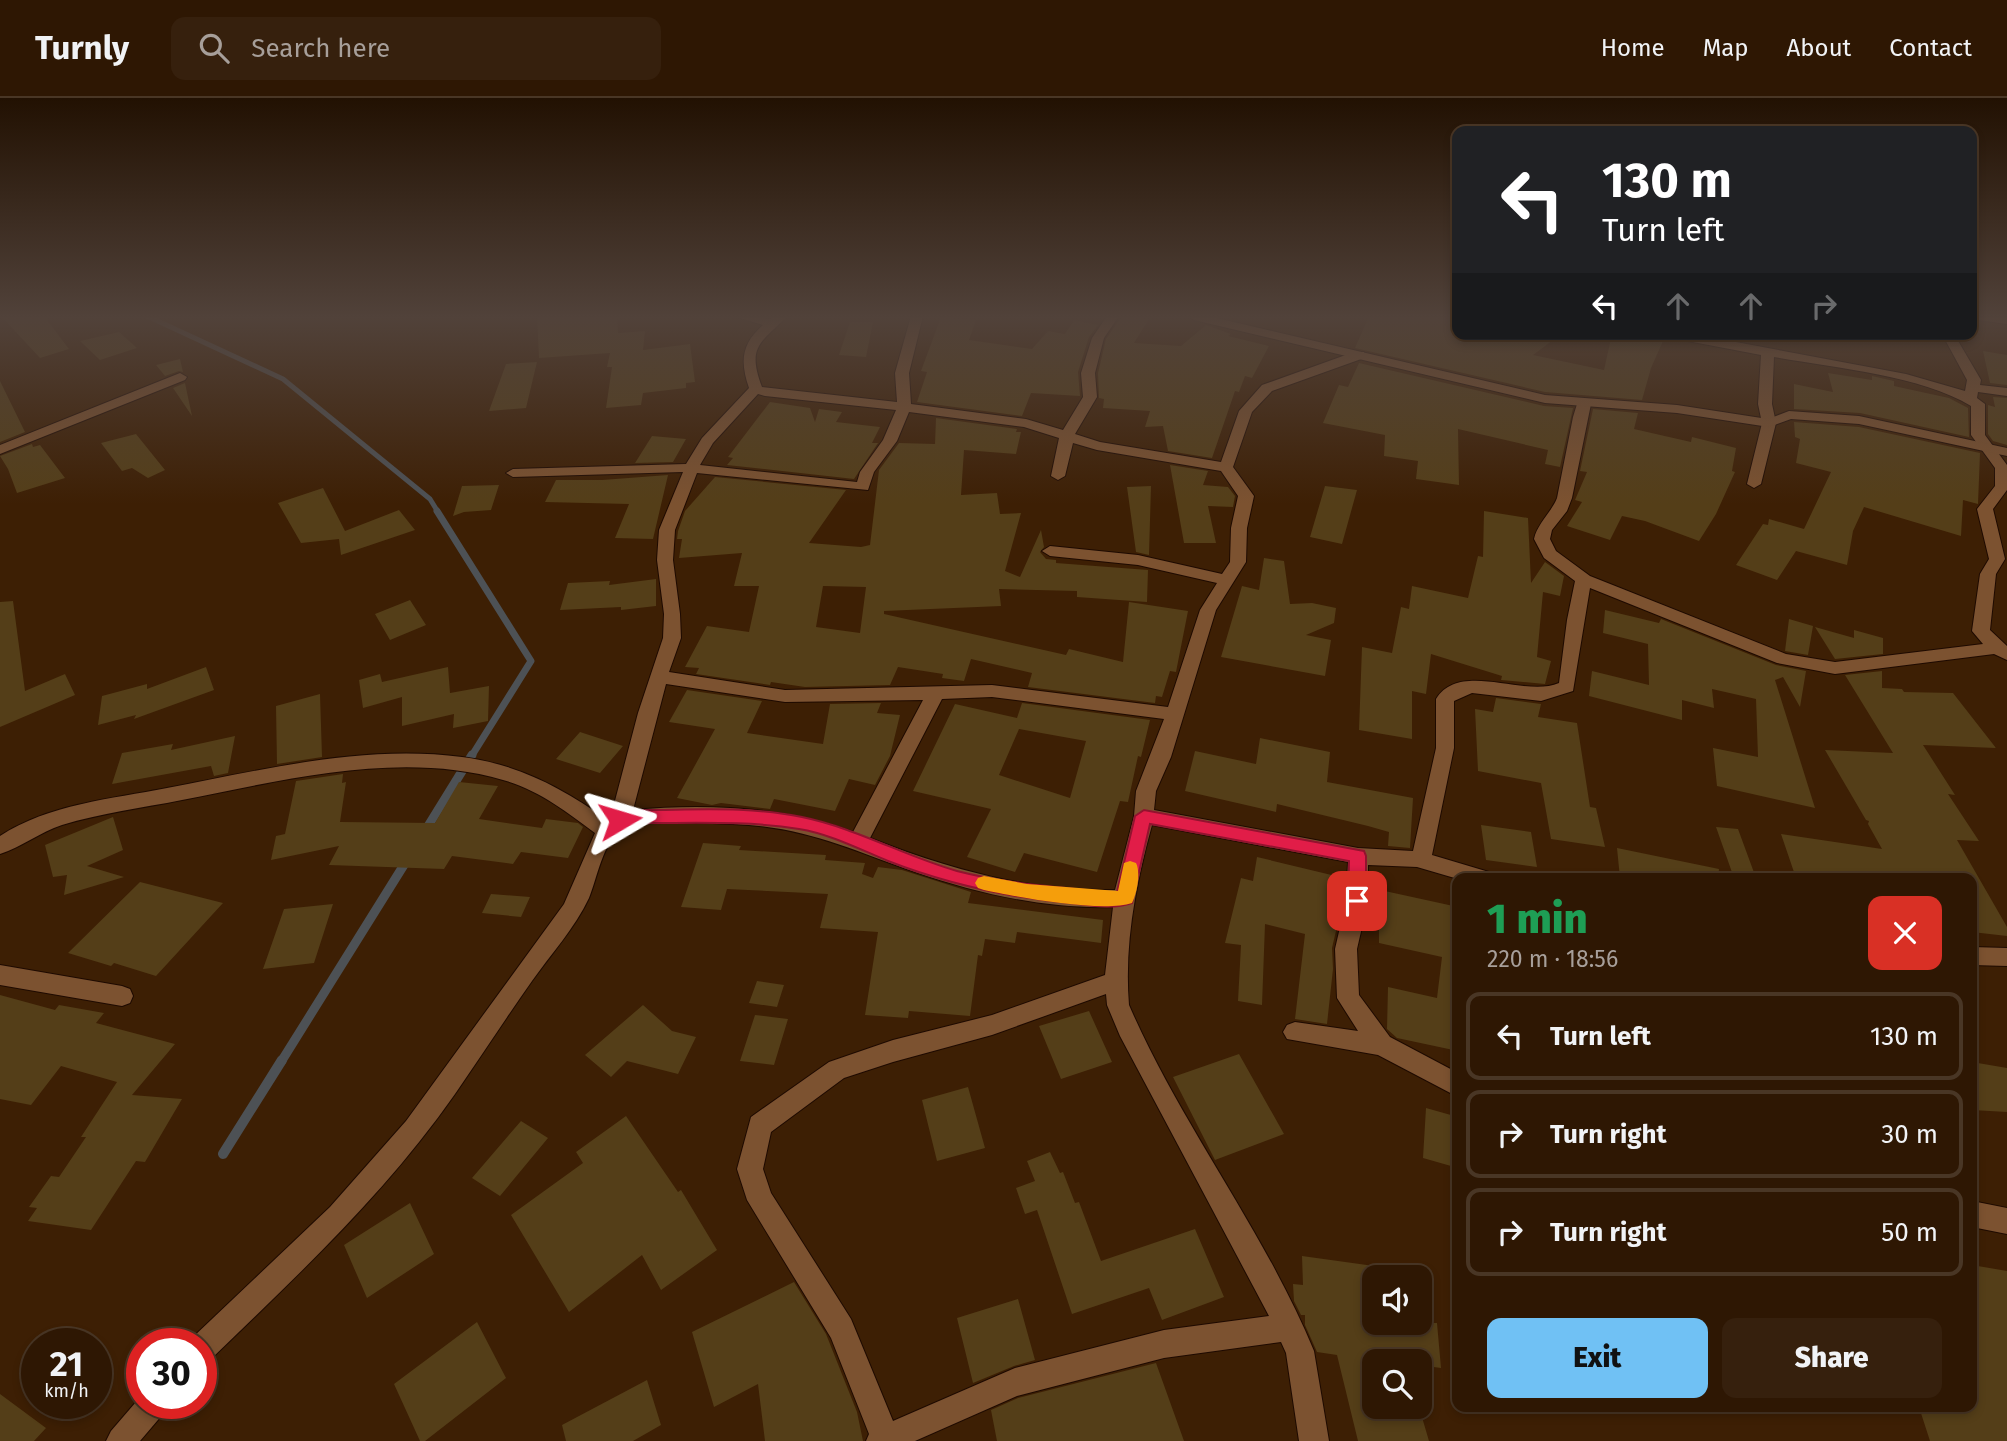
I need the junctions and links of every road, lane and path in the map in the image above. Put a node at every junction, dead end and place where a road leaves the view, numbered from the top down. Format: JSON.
{"nodes":[{"id":1,"x":176,"y":379,"type":"edge"},
{"id":2,"x":752,"y":379,"type":"edge"},
{"id":3,"x":902,"y":379,"type":"edge"},
{"id":4,"x":1088,"y":379,"type":"edge"},
{"id":5,"x":1293,"y":379,"type":"edge"},
{"id":6,"x":1459,"y":379,"type":"edge"},
{"id":7,"x":1766,"y":379,"type":"edge"},
{"id":8,"x":1909,"y":379,"type":"edge"},
{"id":9,"x":1973,"y":379,"type":"edge"},
{"id":10,"x":756,"y":389,"type":"junction"},
{"id":11,"x":1972,"y":393,"type":"junction"},
{"id":12,"x":2007,"y":393,"type":"edge"},
{"id":13,"x":1584,"y":404,"type":"junction"},
{"id":14,"x":904,"y":407,"type":"junction"},
{"id":15,"x":1769,"y":423,"type":"junction"},
{"id":16,"x":1067,"y":436,"type":"junction"},
{"id":17,"x":1987,"y":447,"type":"junction"},
{"id":18,"x":0,"y":450,"type":"edge"},
{"id":19,"x":2007,"y":452,"type":"edge"},
{"id":20,"x":1226,"y":467,"type":"junction"},
{"id":21,"x":692,"y":468,"type":"junction"},
{"id":22,"x":513,"y":473,"type":"dead end"},
{"id":23,"x":1058,"y":476,"type":"dead end"},
{"id":24,"x":1754,"y":484,"type":"dead end"},
{"id":25,"x":1050,"y":551,"type":"dead end"},
{"id":26,"x":2002,"y":560,"type":"edge"},
{"id":27,"x":1225,"y":580,"type":"junction"},
{"id":28,"x":1584,"y":580,"type":"junction"},
{"id":29,"x":2002,"y":651,"type":"edge"},
{"id":30,"x":661,"y":677,"type":"junction"},
{"id":31,"x":936,"y":693,"type":"junction"},
{"id":32,"x":1174,"y":714,"type":"junction"},
{"id":33,"x":1144,"y":816,"type":"junction"},
{"id":34,"x":614,"y":826,"type":"junction"},
{"id":35,"x":859,"y":840,"type":"junction"},
{"id":36,"x":0,"y":846,"type":"edge"},
{"id":37,"x":1358,"y":856,"type":"junction"},
{"id":38,"x":1421,"y":860,"type":"junction"},
{"id":39,"x":1465,"y":873,"type":"edge"},
{"id":40,"x":1126,"y":898,"type":"junction"},
{"id":41,"x":1977,"y":956,"type":"edge"},
{"id":42,"x":2007,"y":957,"type":"edge"},
{"id":43,"x":0,"y":975,"type":"edge"},
{"id":44,"x":1116,"y":981,"type":"junction"},
{"id":45,"x":122,"y":996,"type":"dead end"},
{"id":46,"x":1295,"y":1032,"type":"dead end"},
{"id":47,"x":1382,"y":1045,"type":"junction"},
{"id":48,"x":1452,"y":1083,"type":"edge"},
{"id":49,"x":1977,"y":1215,"type":"edge"},
{"id":50,"x":2007,"y":1221,"type":"edge"},
{"id":51,"x":1289,"y":1326,"type":"junction"},
{"id":52,"x":217,"y":1334,"type":"edge"},
{"id":53,"x":140,"y":1419,"type":"edge"},
{"id":54,"x":883,"y":1439,"type":"edge"},
{"id":55,"x":121,"y":1441,"type":"edge"},
{"id":56,"x":1314,"y":1441,"type":"edge"}],
"edges":[{"from":1,"to":18,"type":"street"},
{"from":2,"to":10,"type":"street"},
{"from":3,"to":14,"type":"street"},
{"from":4,"to":16,"type":"street"},
{"from":5,"to":20,"type":"street"},
{"from":6,"to":13,"type":"street"},
{"from":7,"to":15,"type":"street"},
{"from":8,"to":11,"type":"street"},
{"from":9,"to":11,"type":"street"},
{"from":10,"to":14,"type":"street"},
{"from":10,"to":21,"type":"street"},
{"from":11,"to":12,"type":"street"},
{"from":11,"to":17,"type":"street"},
{"from":13,"to":15,"type":"street"},
{"from":13,"to":28,"type":"street"},
{"from":14,"to":16,"type":"street"},
{"from":14,"to":21,"type":"street"},
{"from":15,"to":17,"type":"street"},
{"from":15,"to":24,"type":"street"},
{"from":16,"to":20,"type":"street"},
{"from":16,"to":23,"type":"street"},
{"from":17,"to":19,"type":"street"},
{"from":17,"to":26,"type":"street"},
{"from":20,"to":27,"type":"street"},
{"from":21,"to":22,"type":"street"},
{"from":21,"to":30,"type":"street"},
{"from":25,"to":27,"type":"street"},
{"from":26,"to":29,"type":"street"},
{"from":27,"to":32,"type":"street"},
{"from":28,"to":29,"type":"street"},
{"from":28,"to":38,"type":"street"},
{"from":30,"to":31,"type":"street"},
{"from":30,"to":34,"type":"street"},
{"from":31,"to":32,"type":"street"},
{"from":31,"to":35,"type":"street"},
{"from":32,"to":33,"type":"street"},
{"from":33,"to":37,"type":"street"},
{"from":33,"to":40,"type":"street"},
{"from":34,"to":35,"type":"street"},
{"from":34,"to":36,"type":"street"},
{"from":34,"to":52,"type":"street"},
{"from":35,"to":40,"type":"street"},
{"from":37,"to":38,"type":"street"},
{"from":37,"to":47,"type":"street"},
{"from":38,"to":39,"type":"street"},
{"from":40,"to":44,"type":"street"},
{"from":41,"to":42,"type":"street"},
{"from":43,"to":45,"type":"street"},
{"from":44,"to":51,"type":"street"},
{"from":44,"to":54,"type":"street"},
{"from":46,"to":47,"type":"street"},
{"from":47,"to":48,"type":"street"},
{"from":49,"to":50,"type":"street"},
{"from":51,"to":54,"type":"street"},
{"from":51,"to":56,"type":"street"},
{"from":53,"to":55,"type":"street"}]}
